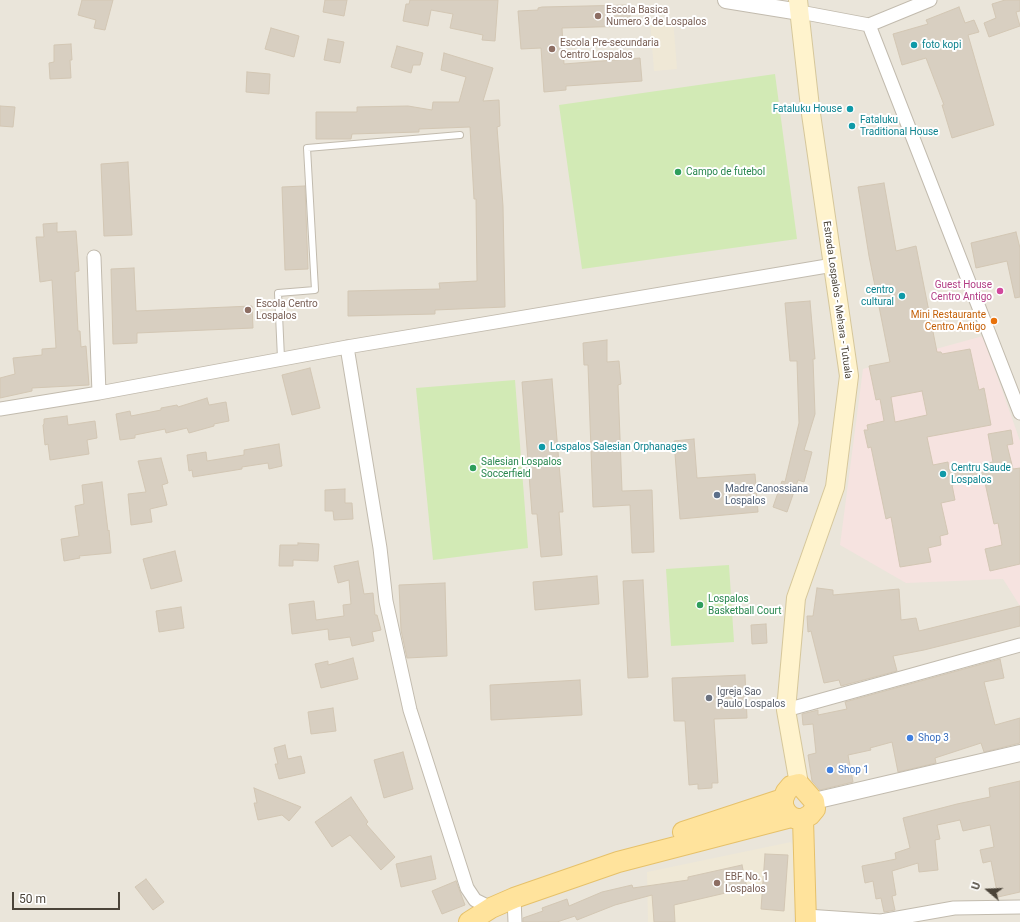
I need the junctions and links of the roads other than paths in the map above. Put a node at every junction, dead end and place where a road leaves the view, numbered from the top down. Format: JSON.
{"nodes":[{"id":1,"x":726,"y":0,"type":"edge"},
{"id":2,"x":930,"y":0,"type":"edge"},
{"id":3,"x":799,"y":6,"type":"edge"},
{"id":4,"x":869,"y":25,"type":"junction"},
{"id":5,"x":460,"y":135,"type":"dead end"},
{"id":6,"x":94,"y":257,"type":"dead end"},
{"id":7,"x":832,"y":264,"type":"junction"},
{"id":8,"x":347,"y":347,"type":"junction"},
{"id":9,"x":281,"y":358,"type":"junction"},
{"id":10,"x":99,"y":392,"type":"junction"},
{"id":11,"x":0,"y":409,"type":"edge"},
{"id":12,"x":1020,"y":413,"type":"edge"},
{"id":13,"x":1020,"y":645,"type":"edge"},
{"id":14,"x":786,"y":710,"type":"junction"},
{"id":15,"x":1020,"y":753,"type":"edge"},
{"id":16,"x":1020,"y":761,"type":"edge"},
{"id":17,"x":799,"y":784,"type":"joint"},
{"id":18,"x":801,"y":809,"type":"junction"},
{"id":19,"x":514,"y":898,"type":"junction"},
{"id":20,"x":1020,"y":907,"type":"edge"},
{"id":21,"x":491,"y":908,"type":"junction"},
{"id":22,"x":806,"y":919,"type":"edge"},
{"id":23,"x":469,"y":922,"type":"edge"},
{"id":24,"x":515,"y":922,"type":"edge"}],
"edges":[{"from":1,"to":3,"type":"street"},
{"from":2,"to":4,"type":"street"},
{"from":3,"to":4,"type":"street"},
{"from":3,"to":7,"type":"main road","name":"Estrada Lospalos - Mehara - Tutuala"},
{"from":4,"to":12,"type":"street"},
{"from":5,"to":9,"type":"lane"},
{"from":6,"to":10,"type":"street"},
{"from":7,"to":8,"type":"street"},
{"from":7,"to":14,"type":"main road","name":"Estrada Lospalos - Mehara - Tutuala"},
{"from":8,"to":9,"type":"street"},
{"from":8,"to":21,"type":"street"},
{"from":9,"to":10,"type":"street"},
{"from":10,"to":11,"type":"street"},
{"from":13,"to":14,"type":"street"},
{"from":14,"to":17,"type":"main road","name":"Estrada Lospalos - Mehara - Tutuala"},
{"from":15,"to":18,"type":"street"},
{"from":16,"to":18,"type":"street"},
{"from":17,"to":18,"type":"main road"},
{"from":18,"to":19,"type":"main road"},
{"from":18,"to":22,"type":"main road"},
{"from":19,"to":21,"type":"main road"},
{"from":19,"to":24,"type":"street"},
{"from":20,"to":22,"type":"street"},
{"from":21,"to":23,"type":"main road"}]}
